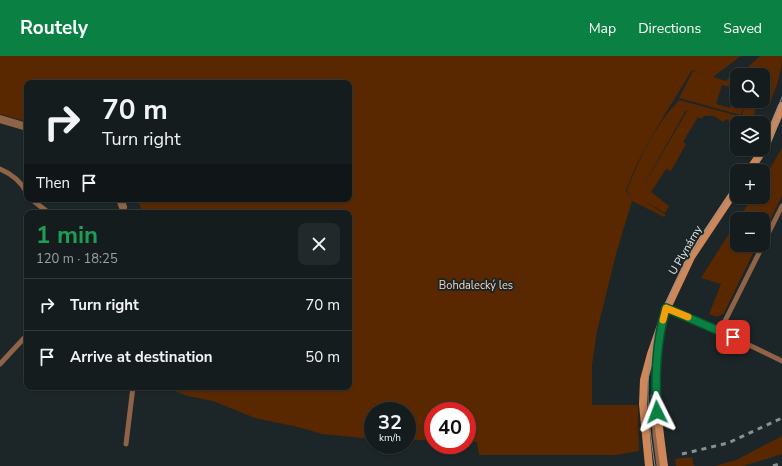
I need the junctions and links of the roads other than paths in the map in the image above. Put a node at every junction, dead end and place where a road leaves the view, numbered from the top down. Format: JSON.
{"nodes":[{"id":1,"x":782,"y":106,"type":"edge"},
{"id":2,"x":0,"y":121,"type":"edge"},
{"id":3,"x":24,"y":126,"type":"edge"},
{"id":4,"x":754,"y":164,"type":"edge"},
{"id":5,"x":0,"y":169,"type":"edge"},
{"id":6,"x":24,"y":186,"type":"edge"},
{"id":7,"x":730,"y":198,"type":"edge"},
{"id":8,"x":35,"y":202,"type":"edge"},
{"id":9,"x":782,"y":206,"type":"edge"},
{"id":10,"x":44,"y":210,"type":"edge"},
{"id":11,"x":770,"y":231,"type":"edge"},
{"id":12,"x":760,"y":252,"type":"edge"},
{"id":13,"x":666,"y":308,"type":"junction"},
{"id":14,"x":660,"y":328,"type":"junction"},
{"id":15,"x":720,"y":331,"type":"junction"},
{"id":16,"x":24,"y":338,"type":"edge"},
{"id":17,"x":656,"y":354,"type":"junction"},
{"id":18,"x":782,"y":361,"type":"edge"},
{"id":19,"x":0,"y":364,"type":"edge"},
{"id":20,"x":133,"y":390,"type":"edge"},
{"id":21,"x":126,"y":444,"type":"dead end"},
{"id":22,"x":649,"y":466,"type":"edge"},
{"id":23,"x":659,"y":466,"type":"edge"},
{"id":24,"x":664,"y":466,"type":"edge"}],
"edges":[{"from":1,"to":4,"type":"street"},
{"from":2,"to":3,"type":"street"},
{"from":5,"to":6,"type":"lane"},
{"from":7,"to":13,"type":"street","name":"U Plynárny"},
{"from":8,"to":10,"type":"lane"},
{"from":9,"to":11,"type":"lane"},
{"from":12,"to":15,"type":"lane"},
{"from":13,"to":14,"type":"street","name":"U Plynárny"},
{"from":13,"to":15,"type":"lane"},
{"from":14,"to":17,"type":"street","name":"U Plynárny"},
{"from":14,"to":22,"type":"street","name":"U Plynárny"},
{"from":15,"to":18,"type":"lane"},
{"from":16,"to":19,"type":"lane"},
{"from":17,"to":23,"type":"lane"},
{"from":17,"to":24,"type":"street","name":"U Plynárny"},
{"from":20,"to":21,"type":"lane"}]}
